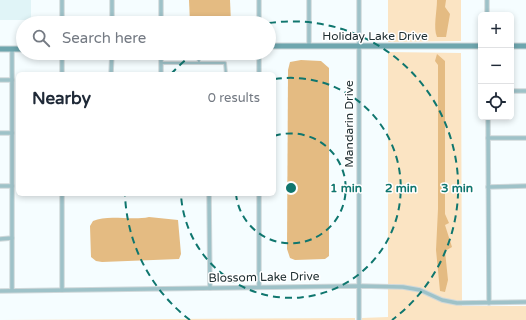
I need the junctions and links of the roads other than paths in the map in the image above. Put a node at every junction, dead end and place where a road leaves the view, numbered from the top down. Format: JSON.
{"nodes":[{"id":1,"x":62,"y":0,"type":"edge"},
{"id":2,"x":112,"y":0,"type":"edge"},
{"id":3,"x":161,"y":0,"type":"edge"},
{"id":4,"x":259,"y":0,"type":"edge"},
{"id":5,"x":309,"y":0,"type":"edge"},
{"id":6,"x":359,"y":0,"type":"edge"},
{"id":7,"x":487,"y":0,"type":"edge"},
{"id":8,"x":487,"y":12,"type":"edge"},
{"id":9,"x":62,"y":16,"type":"edge"},
{"id":10,"x":112,"y":16,"type":"edge"},
{"id":11,"x":161,"y":16,"type":"edge"},
{"id":12,"x":259,"y":16,"type":"edge"},
{"id":13,"x":276,"y":46,"type":"edge"},
{"id":14,"x":309,"y":46,"type":"junction"},
{"id":15,"x":359,"y":46,"type":"junction"},
{"id":16,"x":478,"y":46,"type":"edge"},
{"id":17,"x":514,"y":46,"type":"edge"},
{"id":18,"x":526,"y":46,"type":"edge"},
{"id":19,"x":0,"y":49,"type":"edge"},
{"id":20,"x":12,"y":49,"type":"junction"},
{"id":21,"x":16,"y":49,"type":"edge"},
{"id":22,"x":62,"y":60,"type":"edge"},
{"id":23,"x":112,"y":60,"type":"edge"},
{"id":24,"x":161,"y":60,"type":"edge"},
{"id":25,"x":199,"y":60,"type":"edge"},
{"id":26,"x":259,"y":60,"type":"edge"},
{"id":27,"x":161,"y":63,"type":"junction"},
{"id":28,"x":199,"y":63,"type":"junction"},
{"id":29,"x":62,"y":72,"type":"edge"},
{"id":30,"x":111,"y":72,"type":"edge"},
{"id":31,"x":161,"y":72,"type":"edge"},
{"id":32,"x":226,"y":72,"type":"edge"},
{"id":33,"x":259,"y":72,"type":"edge"},
{"id":34,"x":0,"y":80,"type":"edge"},
{"id":35,"x":12,"y":80,"type":"junction"},
{"id":36,"x":514,"y":91,"type":"edge"},
{"id":37,"x":526,"y":91,"type":"edge"},
{"id":38,"x":488,"y":120,"type":"edge"},
{"id":39,"x":0,"y":133,"type":"edge"},
{"id":40,"x":12,"y":133,"type":"junction"},
{"id":41,"x":488,"y":138,"type":"junction"},
{"id":42,"x":526,"y":138,"type":"edge"},
{"id":43,"x":0,"y":186,"type":"edge"},
{"id":44,"x":12,"y":186,"type":"junction"},
{"id":45,"x":526,"y":186,"type":"edge"},
{"id":46,"x":488,"y":187,"type":"junction"},
{"id":47,"x":62,"y":196,"type":"edge"},
{"id":48,"x":209,"y":196,"type":"edge"},
{"id":49,"x":259,"y":196,"type":"edge"},
{"id":50,"x":12,"y":238,"type":"junction"},
{"id":51,"x":0,"y":239,"type":"edge"},
{"id":52,"x":360,"y":286,"type":"junction"},
{"id":53,"x":259,"y":287,"type":"junction"},
{"id":54,"x":210,"y":288,"type":"junction"},
{"id":55,"x":0,"y":290,"type":"edge"},
{"id":56,"x":12,"y":290,"type":"junction"},
{"id":57,"x":62,"y":290,"type":"junction"},
{"id":58,"x":526,"y":302,"type":"edge"},
{"id":59,"x":489,"y":303,"type":"junction"},
{"id":60,"x":359,"y":320,"type":"edge"}],
"edges":[{"from":1,"to":9,"type":"street"},
{"from":2,"to":10,"type":"street"},
{"from":3,"to":11,"type":"street"},
{"from":4,"to":12,"type":"street"},
{"from":5,"to":14,"type":"street"},
{"from":6,"to":15,"type":"street","name":"Mandarin Drive"},
{"from":7,"to":8,"type":"street"},
{"from":13,"to":14,"type":"street","name":"Holiday Lake Drive"},
{"from":14,"to":15,"type":"street","name":"Holiday Lake Drive"},
{"from":15,"to":16,"type":"street","name":"Holiday Lake Drive"},
{"from":15,"to":52,"type":"street","name":"Mandarin Drive"},
{"from":17,"to":18,"type":"street"},
{"from":19,"to":20,"type":"street"},
{"from":20,"to":21,"type":"street"},
{"from":20,"to":35,"type":"street"},
{"from":22,"to":29,"type":"street"},
{"from":23,"to":30,"type":"street"},
{"from":24,"to":27,"type":"street"},
{"from":25,"to":28,"type":"lane"},
{"from":26,"to":33,"type":"street"},
{"from":27,"to":28,"type":"lane"},
{"from":27,"to":31,"type":"street"},
{"from":28,"to":32,"type":"lane"},
{"from":34,"to":35,"type":"street"},
{"from":35,"to":40,"type":"street"},
{"from":36,"to":37,"type":"street"},
{"from":38,"to":41,"type":"street"},
{"from":39,"to":40,"type":"street"},
{"from":40,"to":44,"type":"street"},
{"from":41,"to":42,"type":"street"},
{"from":41,"to":46,"type":"street"},
{"from":43,"to":44,"type":"street"},
{"from":44,"to":50,"type":"street"},
{"from":45,"to":46,"type":"street"},
{"from":46,"to":59,"type":"street"},
{"from":47,"to":57,"type":"street"},
{"from":48,"to":54,"type":"street"},
{"from":49,"to":53,"type":"street"},
{"from":50,"to":51,"type":"street"},
{"from":50,"to":56,"type":"street"},
{"from":52,"to":53,"type":"street","name":"Blossom Lake Drive"},
{"from":52,"to":59,"type":"street","name":"Blossom Lake Drive"},
{"from":52,"to":60,"type":"street","name":"Mandarin Drive"},
{"from":53,"to":54,"type":"street","name":"Blossom Lake Drive"},
{"from":54,"to":57,"type":"street","name":"Blossom Lake Drive"},
{"from":55,"to":56,"type":"street","name":"Blossom Lake Drive"},
{"from":56,"to":57,"type":"street","name":"Blossom Lake Drive"},
{"from":58,"to":59,"type":"street","name":"Blossom Lake Drive"}]}
